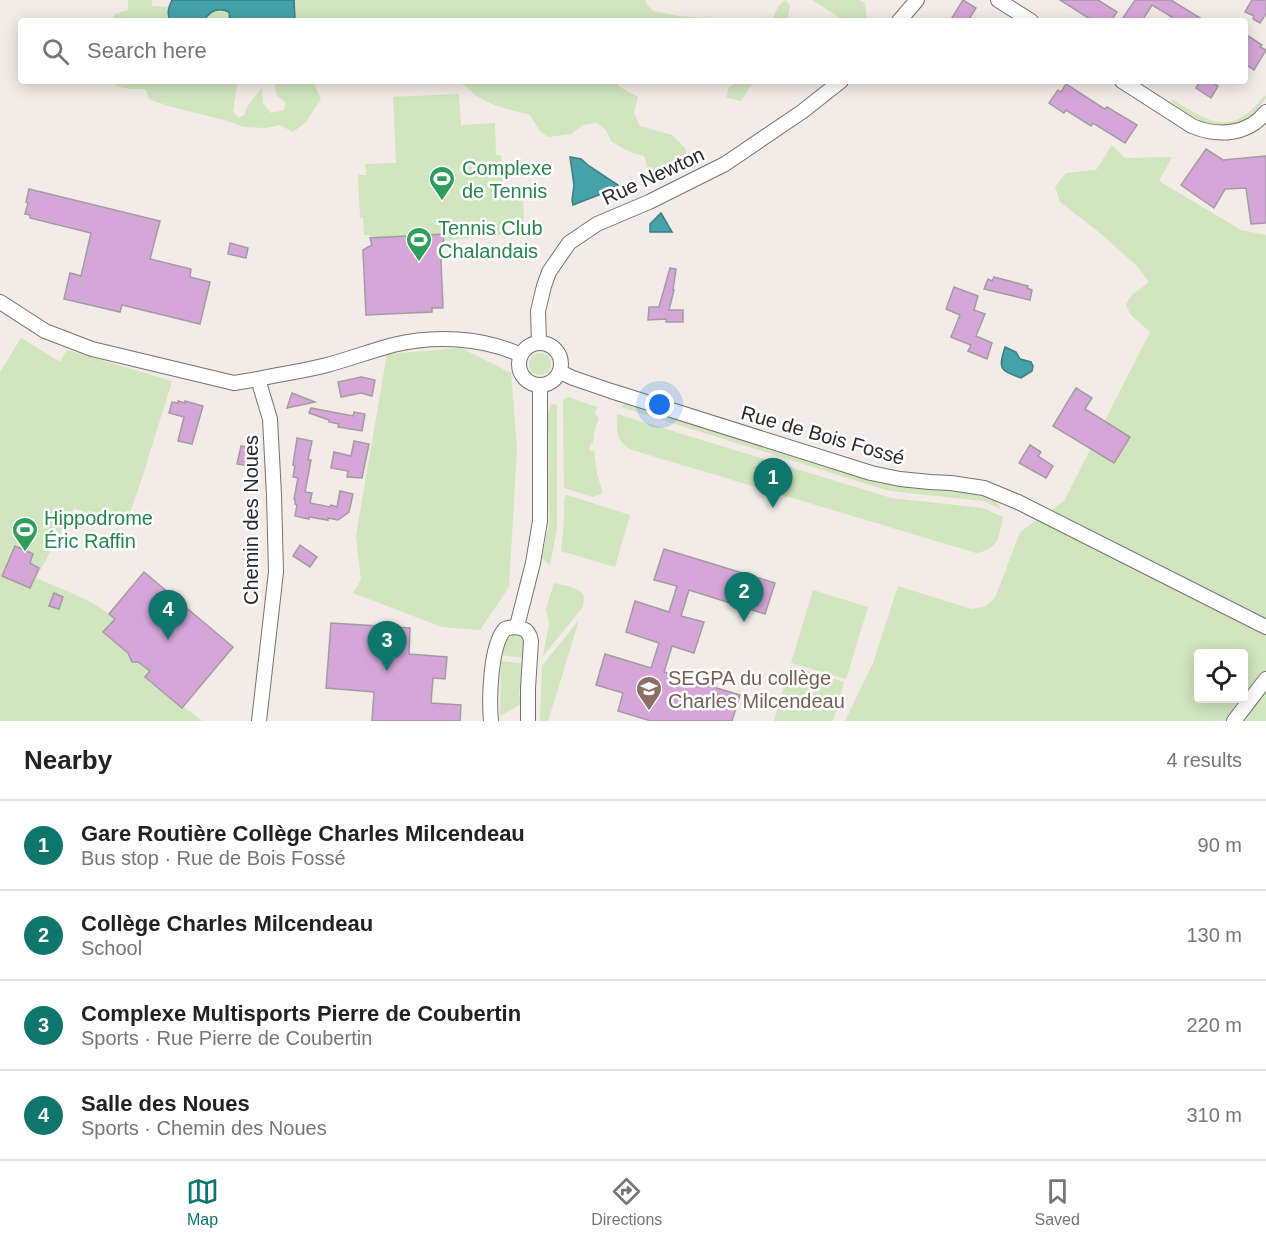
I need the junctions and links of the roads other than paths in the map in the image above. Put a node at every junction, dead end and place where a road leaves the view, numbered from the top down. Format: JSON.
{"nodes":[{"id":1,"x":917,"y":0,"type":"edge"},
{"id":2,"x":998,"y":0,"type":"edge"},
{"id":3,"x":902,"y":18,"type":"edge"},
{"id":4,"x":1026,"y":18,"type":"edge"},
{"id":5,"x":837,"y":84,"type":"edge"},
{"id":6,"x":1127,"y":84,"type":"edge"},
{"id":7,"x":1266,"y":112,"type":"edge"},
{"id":8,"x":0,"y":302,"type":"edge"},
{"id":9,"x":539,"y":342,"type":"junction"},
{"id":10,"x":521,"y":355,"type":"junction"},
{"id":11,"x":560,"y":372,"type":"junction"},
{"id":12,"x":258,"y":379,"type":"junction"},
{"id":13,"x":540,"y":385,"type":"junction"},
{"id":14,"x":517,"y":626,"type":"junction"},
{"id":15,"x":1266,"y":627,"type":"edge"},
{"id":16,"x":1266,"y":679,"type":"edge"},
{"id":17,"x":259,"y":721,"type":"edge"},
{"id":18,"x":491,"y":721,"type":"edge"},
{"id":19,"x":528,"y":721,"type":"edge"},
{"id":20,"x":1234,"y":721,"type":"edge"}],
"edges":[{"from":1,"to":3,"type":"street"},
{"from":2,"to":4,"type":"street"},
{"from":5,"to":9,"type":"street","name":"Rue Newton"},
{"from":6,"to":7,"type":"street"},
{"from":8,"to":12,"type":"street"},
{"from":9,"to":10,"type":"street"},
{"from":9,"to":11,"type":"street"},
{"from":10,"to":12,"type":"street"},
{"from":10,"to":13,"type":"street"},
{"from":11,"to":13,"type":"street"},
{"from":11,"to":15,"type":"street","name":"Rue de Bois Fossé"},
{"from":12,"to":17,"type":"street","name":"Chemin des Noues"},
{"from":13,"to":14,"type":"street"},
{"from":14,"to":18,"type":"street"},
{"from":14,"to":19,"type":"street"},
{"from":16,"to":20,"type":"street"}]}
